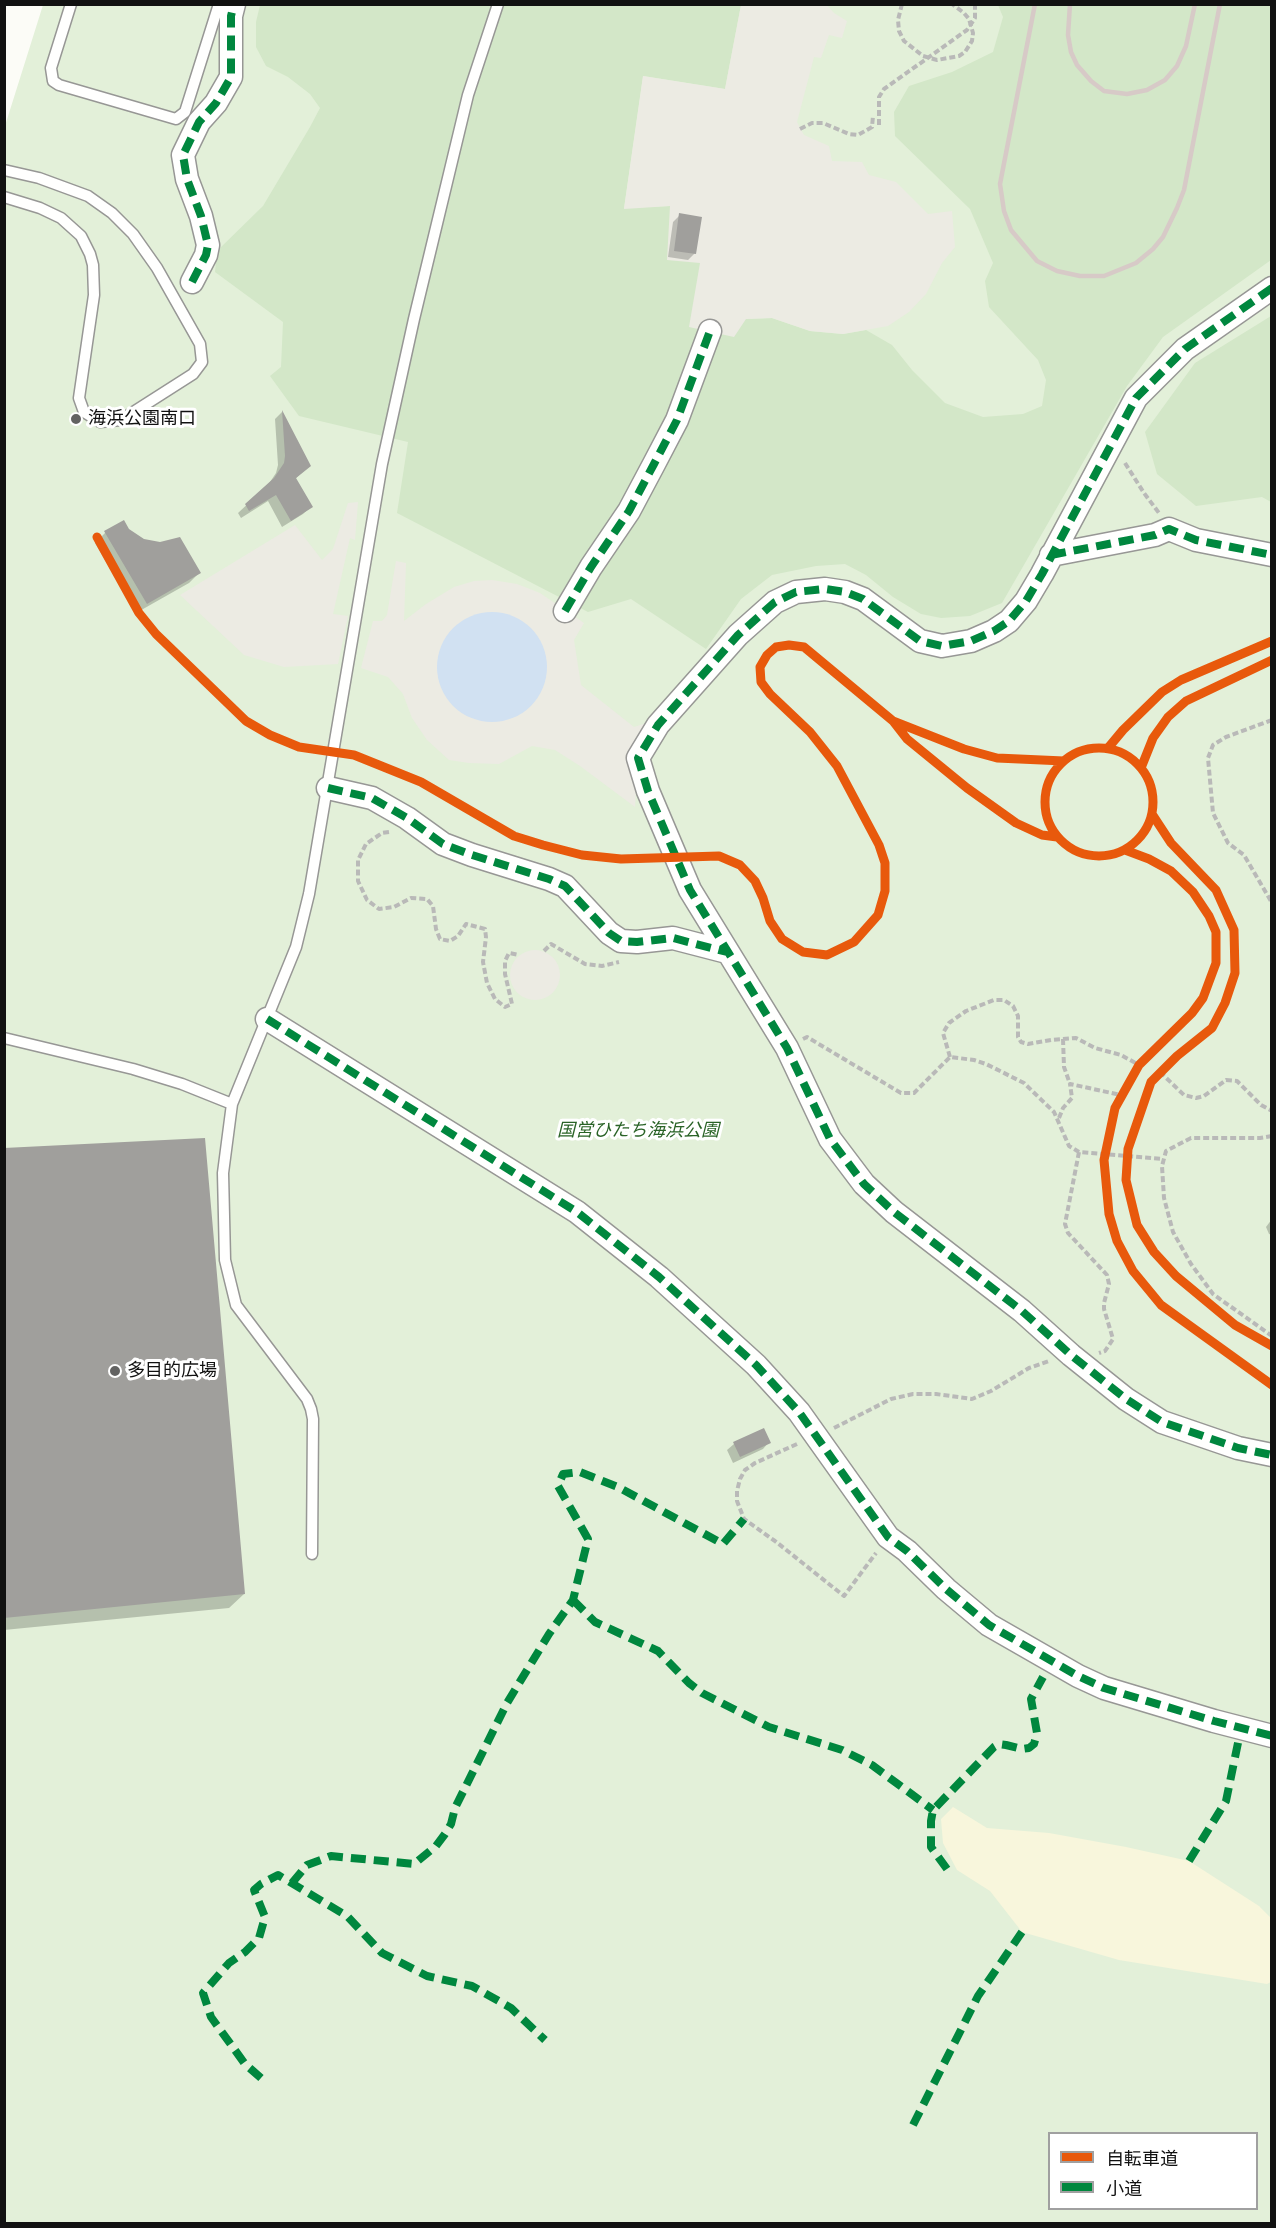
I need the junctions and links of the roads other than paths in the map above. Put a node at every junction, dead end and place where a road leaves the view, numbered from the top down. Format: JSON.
{"nodes":[{"id":1,"x":71,"y":4,"type":"edge"},
{"id":2,"x":219,"y":4,"type":"edge"},
{"id":3,"x":234,"y":4,"type":"edge"},
{"id":4,"x":498,"y":4,"type":"edge"},
{"id":5,"x":4,"y":170,"type":"edge"},
{"id":6,"x":4,"y":197,"type":"edge"},
{"id":7,"x":192,"y":282,"type":"dead end"},
{"id":8,"x":1272,"y":288,"type":"edge"},
{"id":9,"x":710,"y":331,"type":"dead end"},
{"id":10,"x":1051,"y":555,"type":"junction"},
{"id":11,"x":1272,"y":555,"type":"edge"},
{"id":12,"x":565,"y":610,"type":"dead end"},
{"id":13,"x":328,"y":788,"type":"junction"},
{"id":14,"x":727,"y":952,"type":"junction"},
{"id":15,"x":267,"y":1018,"type":"junction"},
{"id":16,"x":4,"y":1038,"type":"edge"},
{"id":17,"x":232,"y":1104,"type":"junction"},
{"id":18,"x":1272,"y":1455,"type":"edge"},
{"id":19,"x":312,"y":1554,"type":"dead end"},
{"id":20,"x":1272,"y":1736,"type":"edge"}],
"edges":[{"from":1,"to":2,"type":"lane"},
{"from":3,"to":7,"type":"street"},
{"from":4,"to":13,"type":"lane"},
{"from":5,"to":6,"type":"lane"},
{"from":8,"to":10,"type":"street"},
{"from":9,"to":12,"type":"street"},
{"from":10,"to":11,"type":"street"},
{"from":10,"to":14,"type":"street"},
{"from":13,"to":14,"type":"street"},
{"from":13,"to":15,"type":"lane"},
{"from":14,"to":18,"type":"street"},
{"from":15,"to":17,"type":"lane"},
{"from":15,"to":20,"type":"street"},
{"from":16,"to":17,"type":"lane"},
{"from":17,"to":19,"type":"lane"}]}
